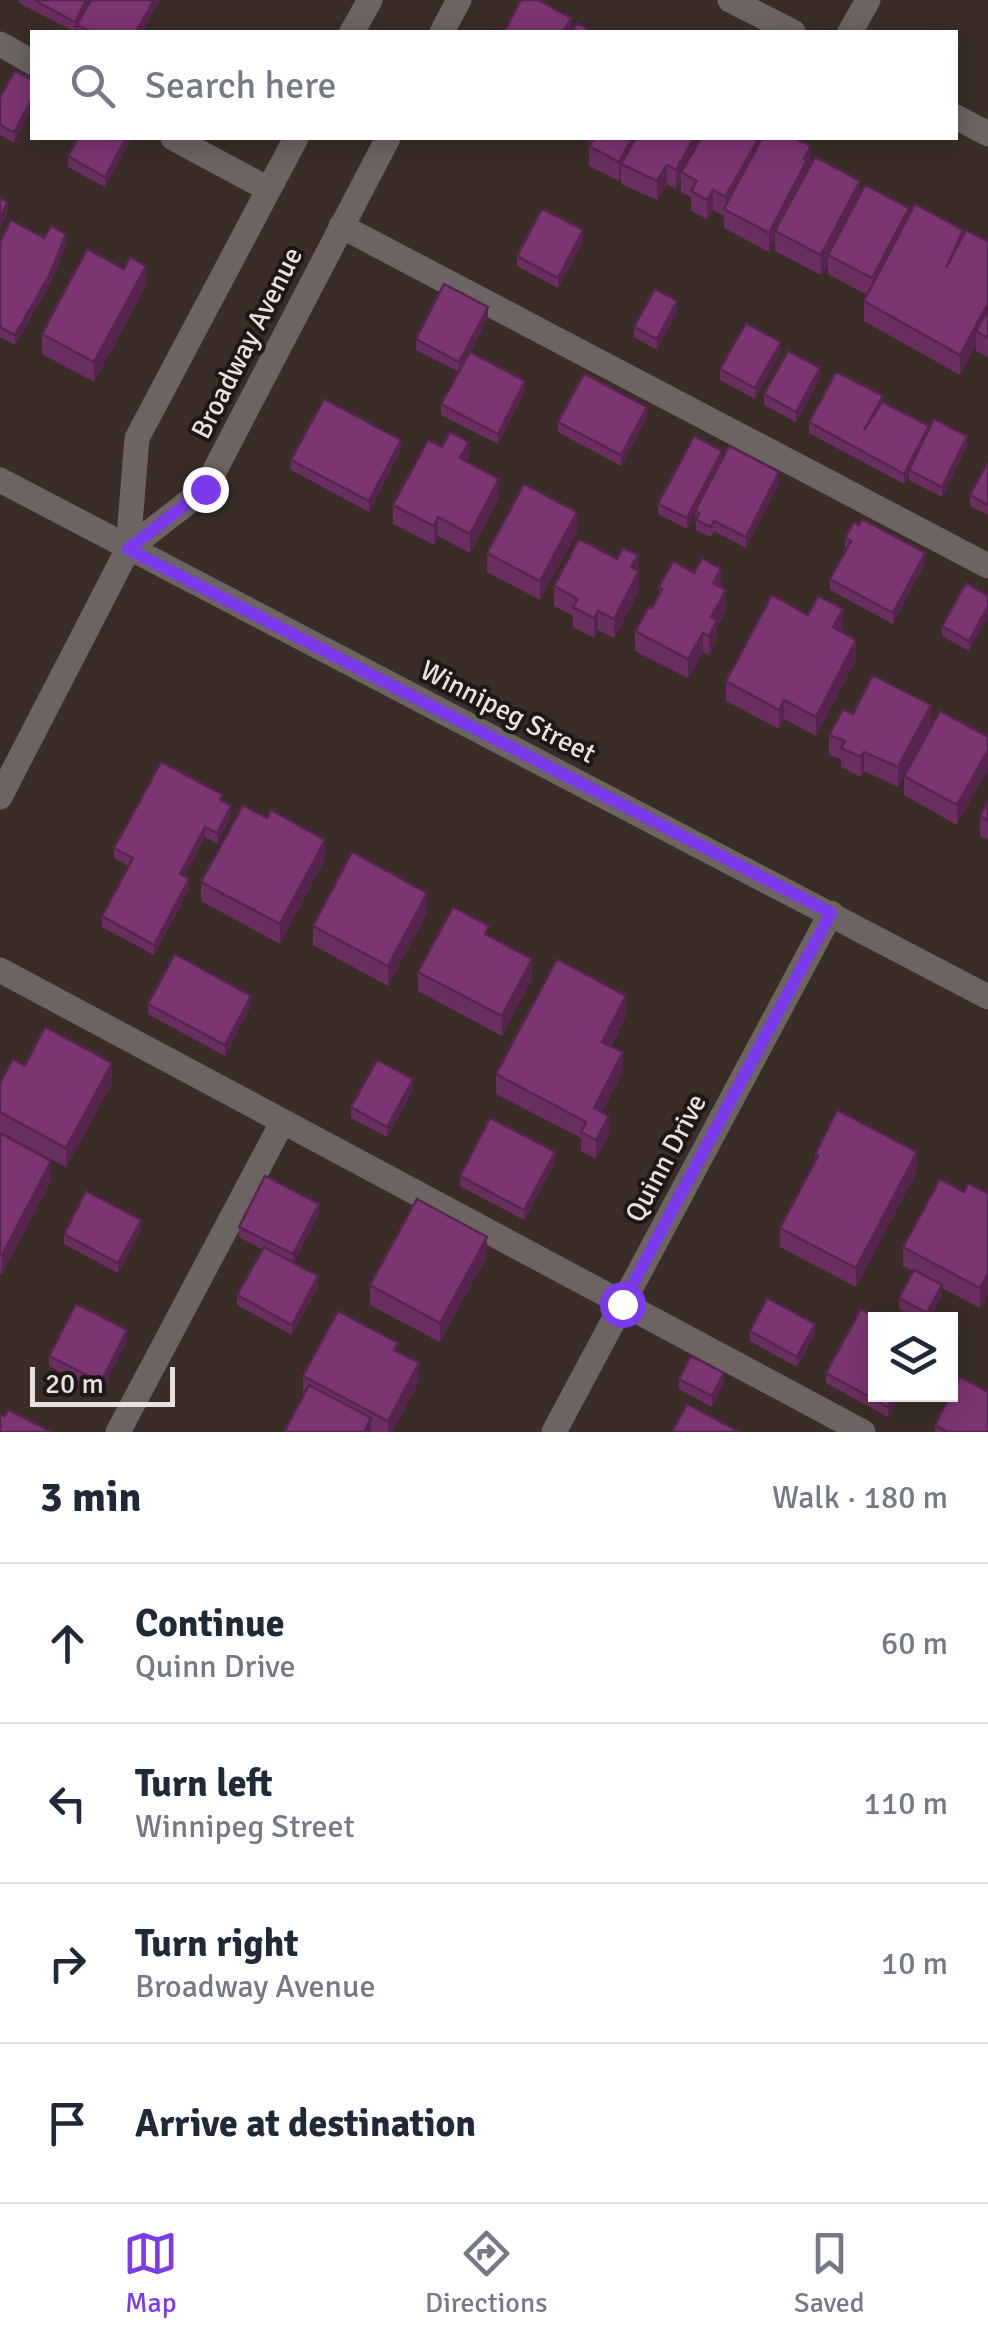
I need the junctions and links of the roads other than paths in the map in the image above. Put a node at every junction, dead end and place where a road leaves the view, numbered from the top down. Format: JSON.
{"nodes":[{"id":1,"x":370,"y":0,"type":"edge"},
{"id":2,"x":460,"y":0,"type":"edge"},
{"id":3,"x":730,"y":0,"type":"edge"},
{"id":4,"x":868,"y":0,"type":"edge"},
{"id":5,"x":353,"y":30,"type":"edge"},
{"id":6,"x":443,"y":30,"type":"edge"},
{"id":7,"x":789,"y":30,"type":"edge"},
{"id":8,"x":851,"y":30,"type":"edge"},
{"id":9,"x":0,"y":44,"type":"edge"},
{"id":10,"x":30,"y":61,"type":"edge"},
{"id":11,"x":958,"y":118,"type":"edge"},
{"id":12,"x":988,"y":134,"type":"edge"},
{"id":13,"x":176,"y":140,"type":"edge"},
{"id":14,"x":295,"y":140,"type":"edge"},
{"id":15,"x":387,"y":140,"type":"edge"},
{"id":16,"x":268,"y":189,"type":"junction"},
{"id":17,"x":341,"y":226,"type":"junction"},
{"id":18,"x":0,"y":480,"type":"edge"},
{"id":19,"x":128,"y":549,"type":"junction"},
{"id":20,"x":988,"y":566,"type":"edge"},
{"id":21,"x":0,"y":796,"type":"edge"},
{"id":22,"x":831,"y":913,"type":"junction"},
{"id":23,"x":0,"y":970,"type":"edge"},
{"id":24,"x":988,"y":996,"type":"edge"},
{"id":25,"x":282,"y":1122,"type":"junction"},
{"id":26,"x":622,"y":1304,"type":"junction"},
{"id":27,"x":118,"y":1432,"type":"edge"},
{"id":28,"x":554,"y":1432,"type":"edge"},
{"id":29,"x":864,"y":1432,"type":"edge"}],
"edges":[{"from":1,"to":5,"type":"street"},
{"from":2,"to":6,"type":"street"},
{"from":3,"to":7,"type":"street"},
{"from":4,"to":8,"type":"street"},
{"from":9,"to":10,"type":"street"},
{"from":11,"to":12,"type":"street"},
{"from":13,"to":16,"type":"street"},
{"from":14,"to":16,"type":"street","name":"Broadway Avenue"},
{"from":15,"to":17,"type":"street","name":"Broadway Avenue"},
{"from":16,"to":19,"type":"street","name":"Broadway Avenue"},
{"from":17,"to":19,"type":"street","name":"Broadway Avenue"},
{"from":17,"to":20,"type":"street"},
{"from":18,"to":19,"type":"street","name":"Winnipeg Street"},
{"from":19,"to":21,"type":"street","name":"Broadway Avenue"},
{"from":19,"to":22,"type":"street","name":"Winnipeg Street"},
{"from":22,"to":24,"type":"street","name":"Winnipeg Street"},
{"from":22,"to":26,"type":"street","name":"Quinn Drive"},
{"from":23,"to":25,"type":"street"},
{"from":25,"to":26,"type":"street"},
{"from":25,"to":27,"type":"street"},
{"from":26,"to":28,"type":"street","name":"Quinn Drive"},
{"from":26,"to":29,"type":"street"}]}
